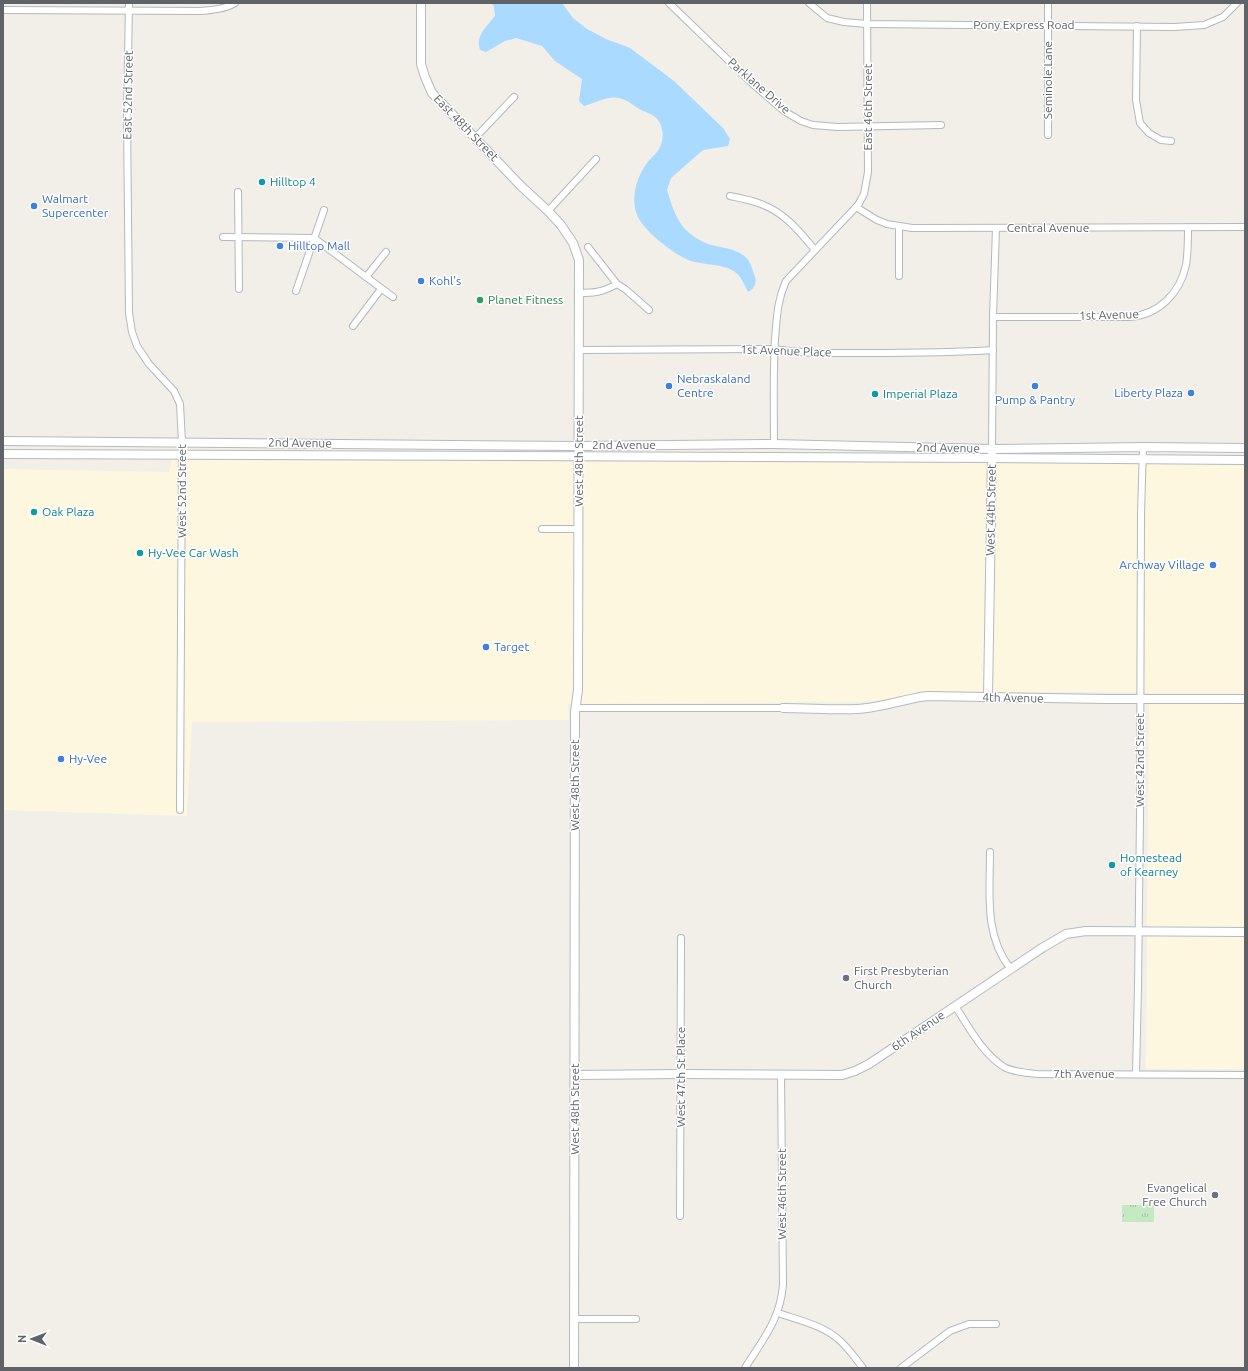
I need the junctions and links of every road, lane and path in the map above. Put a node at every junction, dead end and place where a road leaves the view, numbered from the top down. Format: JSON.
{"nodes":[{"id":1,"x":29,"y":3,"type":"edge"},
{"id":2,"x":129,"y":3,"type":"edge"},
{"id":3,"x":234,"y":3,"type":"edge"},
{"id":4,"x":421,"y":3,"type":"edge"},
{"id":5,"x":669,"y":3,"type":"edge"},
{"id":6,"x":809,"y":3,"type":"edge"},
{"id":7,"x":867,"y":3,"type":"edge"},
{"id":8,"x":1048,"y":3,"type":"edge"},
{"id":9,"x":1237,"y":3,"type":"edge"},
{"id":10,"x":3,"y":10,"type":"edge"},
{"id":11,"x":29,"y":10,"type":"junction"},
{"id":12,"x":129,"y":11,"type":"junction"},
{"id":13,"x":867,"y":24,"type":"junction"},
{"id":14,"x":1048,"y":25,"type":"junction"},
{"id":15,"x":1137,"y":26,"type":"junction"},
{"id":16,"x":514,"y":97,"type":"dead end"},
{"id":17,"x":941,"y":125,"type":"dead end"},
{"id":18,"x":868,"y":127,"type":"junction"},
{"id":19,"x":1048,"y":135,"type":"dead end"},
{"id":20,"x":475,"y":138,"type":"junction"},
{"id":21,"x":1171,"y":141,"type":"dead end"},
{"id":22,"x":596,"y":159,"type":"dead end"},
{"id":23,"x":128,"y":188,"type":"joint"},
{"id":24,"x":238,"y":192,"type":"dead end"},
{"id":25,"x":730,"y":196,"type":"dead end"},
{"id":26,"x":856,"y":207,"type":"junction"},
{"id":27,"x":324,"y":210,"type":"dead end"},
{"id":28,"x":548,"y":211,"type":"junction"},
{"id":29,"x":899,"y":226,"type":"junction"},
{"id":30,"x":1245,"y":227,"type":"edge"},
{"id":31,"x":996,"y":228,"type":"junction"},
{"id":32,"x":1188,"y":228,"type":"junction"},
{"id":33,"x":223,"y":237,"type":"dead end"},
{"id":34,"x":239,"y":237,"type":"junction"},
{"id":35,"x":314,"y":238,"type":"junction"},
{"id":36,"x":588,"y":247,"type":"dead end"},
{"id":37,"x":815,"y":250,"type":"junction"},
{"id":38,"x":386,"y":252,"type":"dead end"},
{"id":39,"x":899,"y":276,"type":"dead end"},
{"id":40,"x":366,"y":277,"type":"junction"},
{"id":41,"x":617,"y":284,"type":"junction"},
{"id":42,"x":239,"y":289,"type":"dead end"},
{"id":43,"x":381,"y":289,"type":"junction"},
{"id":44,"x":296,"y":291,"type":"dead end"},
{"id":45,"x":579,"y":293,"type":"junction"},
{"id":46,"x":393,"y":297,"type":"dead end"},
{"id":47,"x":649,"y":310,"type":"dead end"},
{"id":48,"x":994,"y":317,"type":"junction"},
{"id":49,"x":353,"y":326,"type":"dead end"},
{"id":50,"x":774,"y":349,"type":"junction"},
{"id":51,"x":579,"y":350,"type":"junction"},
{"id":52,"x":993,"y":350,"type":"junction"},
{"id":53,"x":3,"y":441,"type":"edge"},
{"id":54,"x":182,"y":442,"type":"junction"},
{"id":55,"x":774,"y":444,"type":"junction"},
{"id":56,"x":578,"y":446,"type":"junction"},
{"id":57,"x":1143,"y":447,"type":"junction"},
{"id":58,"x":1245,"y":448,"type":"edge"},
{"id":59,"x":992,"y":453,"type":"junction"},
{"id":60,"x":3,"y":454,"type":"edge"},
{"id":61,"x":182,"y":455,"type":"junction"},
{"id":62,"x":578,"y":456,"type":"junction"},
{"id":63,"x":1142,"y":459,"type":"junction"},
{"id":64,"x":1245,"y":460,"type":"edge"},
{"id":65,"x":542,"y":528,"type":"dead end"},
{"id":66,"x":578,"y":529,"type":"junction"},
{"id":67,"x":988,"y":697,"type":"junction"},
{"id":68,"x":1140,"y":698,"type":"junction"},
{"id":69,"x":1245,"y":699,"type":"edge"},
{"id":70,"x":575,"y":708,"type":"junction"},
{"id":71,"x":783,"y":708,"type":"joint"},
{"id":72,"x":180,"y":810,"type":"dead end"},
{"id":73,"x":990,"y":852,"type":"dead end"},
{"id":74,"x":1139,"y":931,"type":"junction"},
{"id":75,"x":1245,"y":932,"type":"edge"},
{"id":76,"x":681,"y":938,"type":"dead end"},
{"id":77,"x":1010,"y":968,"type":"junction"},
{"id":78,"x":955,"y":1006,"type":"junction"},
{"id":79,"x":681,"y":1074,"type":"junction"},
{"id":80,"x":1136,"y":1074,"type":"junction"},
{"id":81,"x":575,"y":1075,"type":"junction"},
{"id":82,"x":781,"y":1075,"type":"junction"},
{"id":83,"x":1245,"y":1075,"type":"edge"},
{"id":84,"x":680,"y":1216,"type":"dead end"},
{"id":85,"x":778,"y":1313,"type":"junction"},
{"id":86,"x":636,"y":1319,"type":"dead end"},
{"id":87,"x":574,"y":1320,"type":"junction"},
{"id":88,"x":996,"y":1324,"type":"dead end"},
{"id":89,"x":574,"y":1368,"type":"edge"},
{"id":90,"x":745,"y":1368,"type":"edge"},
{"id":91,"x":863,"y":1368,"type":"edge"},
{"id":92,"x":901,"y":1368,"type":"edge"}],
"edges":[{"from":1,"to":11,"type":"street"},
{"from":2,"to":12,"type":"street","name":"East 52nd Street"},
{"from":3,"to":12,"type":"street"},
{"from":4,"to":20,"type":"street","name":"East 48th Street"},
{"from":5,"to":18,"type":"street","name":"Parklane Drive"},
{"from":6,"to":13,"type":"street","name":"Pony Express Road"},
{"from":7,"to":13,"type":"street","name":"East 46th Street"},
{"from":8,"to":14,"type":"street","name":"Seminole Lane"},
{"from":9,"to":15,"type":"street","name":"Pony Express Road"},
{"from":10,"to":11,"type":"street"},
{"from":11,"to":12,"type":"street"},
{"from":12,"to":23,"type":"street","name":"East 52nd Street"},
{"from":13,"to":14,"type":"street","name":"Pony Express Road"},
{"from":13,"to":18,"type":"street","name":"East 46th Street"},
{"from":14,"to":15,"type":"street","name":"Pony Express Road"},
{"from":14,"to":19,"type":"street","name":"Seminole Lane"},
{"from":15,"to":21,"type":"street"},
{"from":16,"to":20,"type":"street"},
{"from":17,"to":18,"type":"street","name":"Parklane Drive"},
{"from":18,"to":26,"type":"street","name":"East 46th Street"},
{"from":20,"to":28,"type":"street","name":"East 48th Street"},
{"from":22,"to":28,"type":"street"},
{"from":23,"to":54,"type":"street","name":"West 52nd Street"},
{"from":24,"to":34,"type":"street"},
{"from":25,"to":37,"type":"street"},
{"from":26,"to":29,"type":"street","name":"Central Avenue"},
{"from":26,"to":37,"type":"street"},
{"from":27,"to":35,"type":"street"},
{"from":28,"to":45,"type":"street","name":"West 48th Street"},
{"from":29,"to":31,"type":"street","name":"Central Avenue"},
{"from":29,"to":39,"type":"street"},
{"from":30,"to":32,"type":"street","name":"Central Avenue"},
{"from":31,"to":32,"type":"street","name":"Central Avenue"},
{"from":31,"to":48,"type":"street","name":"West 44th Street"},
{"from":32,"to":48,"type":"street","name":"1st Avenue"},
{"from":33,"to":34,"type":"street"},
{"from":34,"to":35,"type":"street"},
{"from":34,"to":42,"type":"street"},
{"from":35,"to":40,"type":"street"},
{"from":35,"to":44,"type":"street"},
{"from":36,"to":41,"type":"street"},
{"from":37,"to":50,"type":"street"},
{"from":38,"to":40,"type":"street"},
{"from":40,"to":43,"type":"street"},
{"from":41,"to":45,"type":"street"},
{"from":41,"to":47,"type":"street"},
{"from":43,"to":46,"type":"street"},
{"from":43,"to":49,"type":"street"},
{"from":45,"to":51,"type":"street","name":"West 48th Street"},
{"from":48,"to":52,"type":"street","name":"West 44th Street"},
{"from":50,"to":51,"type":"street","name":"1st Avenue Place"},
{"from":50,"to":52,"type":"street","name":"1st Avenue Place"},
{"from":50,"to":55,"type":"street"},
{"from":51,"to":56,"type":"street","name":"West 48th Street"},
{"from":52,"to":59,"type":"street","name":"West 44th Street"},
{"from":53,"to":54,"type":"street","name":"2nd Avenue"},
{"from":54,"to":56,"type":"street","name":"2nd Avenue"},
{"from":54,"to":61,"type":"street","name":"West 52nd Street"},
{"from":55,"to":56,"type":"street","name":"2nd Avenue"},
{"from":55,"to":59,"type":"street","name":"2nd Avenue"},
{"from":56,"to":62,"type":"street","name":"West 48th Street"},
{"from":57,"to":58,"type":"street","name":"2nd Avenue"},
{"from":57,"to":59,"type":"street","name":"2nd Avenue"},
{"from":57,"to":63,"type":"street","name":"West 42nd Street"},
{"from":59,"to":62,"type":"street","name":"2nd Avenue"},
{"from":59,"to":63,"type":"street","name":"2nd Avenue"},
{"from":59,"to":67,"type":"street","name":"West 44th Street"},
{"from":60,"to":61,"type":"street","name":"2nd Avenue"},
{"from":61,"to":62,"type":"street","name":"2nd Avenue"},
{"from":61,"to":72,"type":"street","name":"West 52nd Street"},
{"from":62,"to":66,"type":"street","name":"West 48th Street"},
{"from":63,"to":64,"type":"street","name":"2nd Avenue"},
{"from":63,"to":68,"type":"street","name":"West 42nd Street"},
{"from":65,"to":66,"type":"street"},
{"from":66,"to":70,"type":"street","name":"West 48th Street"},
{"from":67,"to":68,"type":"street","name":"4th Avenue"},
{"from":67,"to":71,"type":"street","name":"4th Avenue"},
{"from":68,"to":69,"type":"street","name":"4th Avenue"},
{"from":68,"to":74,"type":"street","name":"West 42nd Street"},
{"from":70,"to":71,"type":"street"},
{"from":70,"to":81,"type":"street","name":"West 48th Street"},
{"from":73,"to":77,"type":"street"},
{"from":74,"to":75,"type":"street","name":"6th Avenue"},
{"from":74,"to":77,"type":"street","name":"6th Avenue"},
{"from":74,"to":80,"type":"street","name":"West 42nd Street"},
{"from":76,"to":79,"type":"street","name":"West 47th St Place"},
{"from":77,"to":78,"type":"street","name":"6th Avenue"},
{"from":78,"to":80,"type":"street","name":"7th Avenue"},
{"from":78,"to":82,"type":"street","name":"6th Avenue"},
{"from":79,"to":81,"type":"street","name":"6th Avenue"},
{"from":79,"to":82,"type":"street","name":"6th Avenue"},
{"from":79,"to":84,"type":"street","name":"West 47th St Place"},
{"from":80,"to":83,"type":"street","name":"7th Avenue"},
{"from":81,"to":87,"type":"street","name":"West 48th Street"},
{"from":82,"to":85,"type":"street","name":"West 46th Street"},
{"from":85,"to":90,"type":"street","name":"West 46th Street"},
{"from":85,"to":91,"type":"street"},
{"from":86,"to":87,"type":"street"},
{"from":87,"to":89,"type":"street","name":"West 48th Street"},
{"from":88,"to":92,"type":"street"}]}
